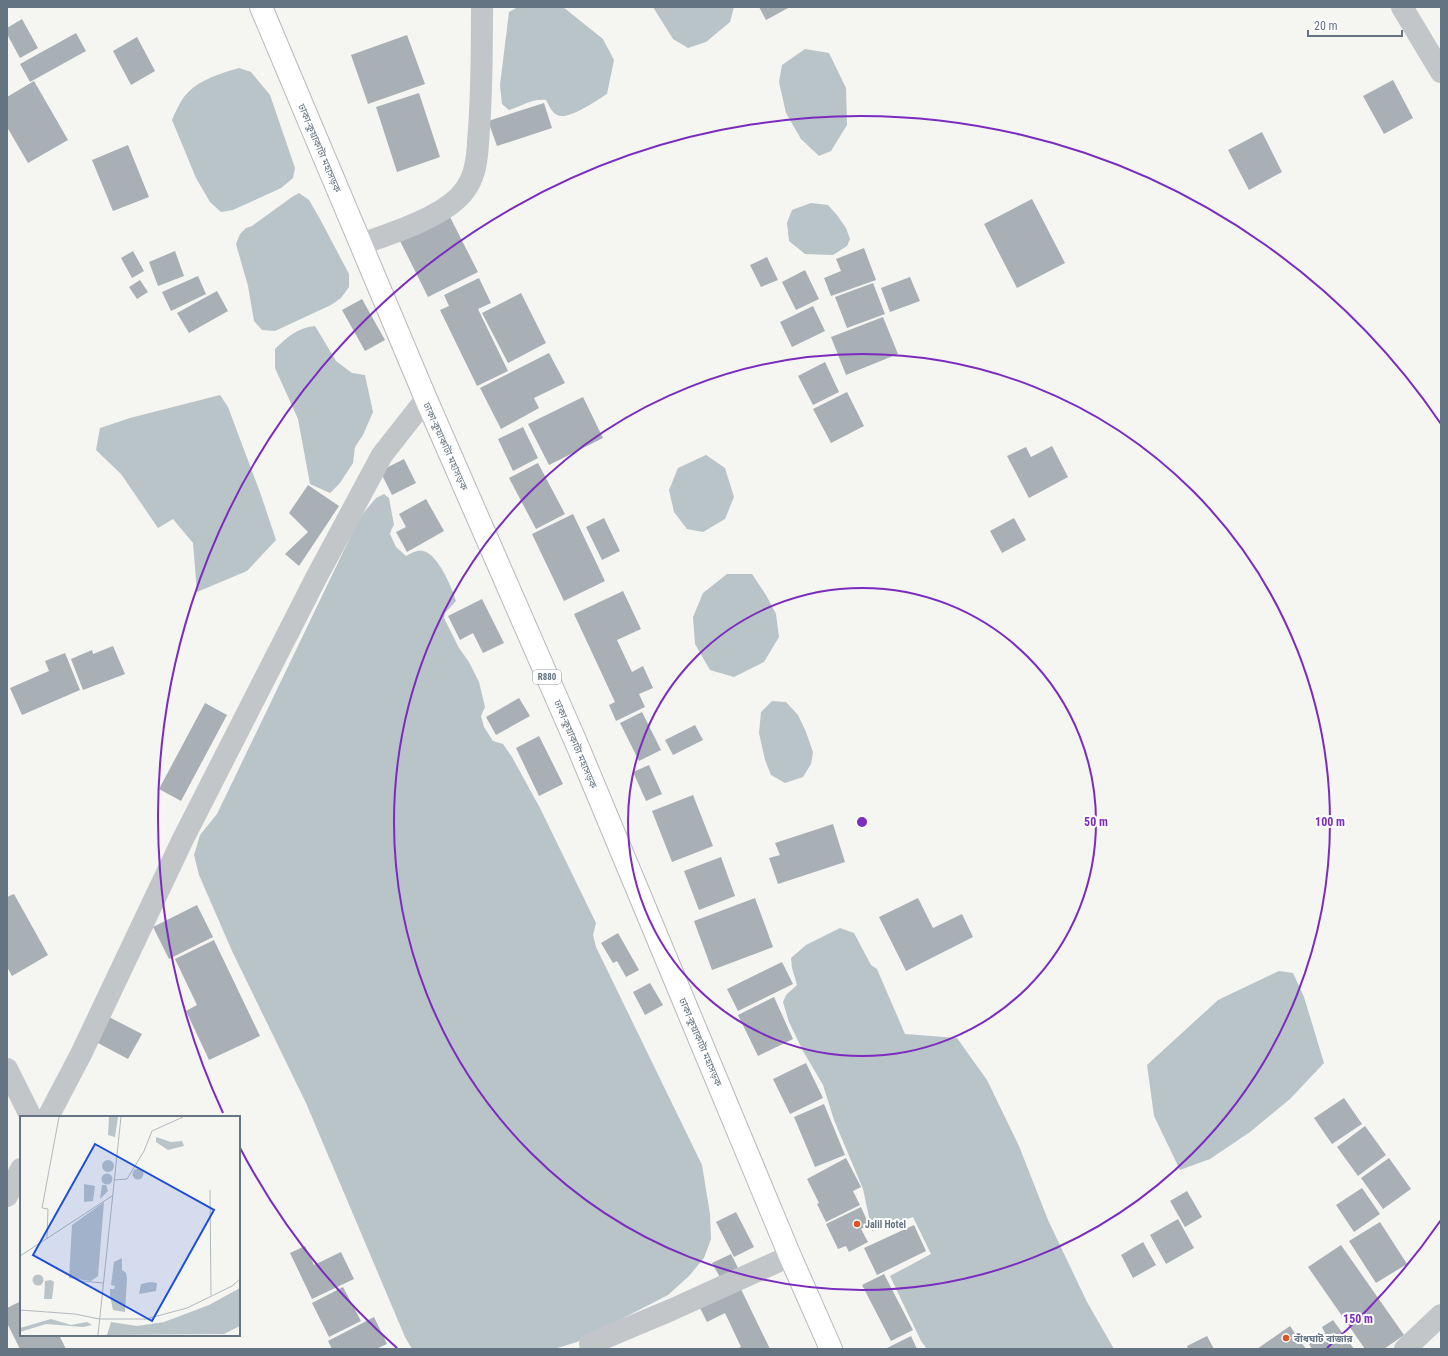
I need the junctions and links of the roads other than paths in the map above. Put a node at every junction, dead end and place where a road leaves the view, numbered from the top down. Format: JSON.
{"nodes":[{"id":1,"x":261,"y":7,"type":"edge"},
{"id":2,"x":482,"y":7,"type":"edge"},
{"id":3,"x":1402,"y":7,"type":"edge"},
{"id":4,"x":1441,"y":72,"type":"edge"},
{"id":5,"x":361,"y":244,"type":"junction"},
{"id":6,"x":426,"y":399,"type":"junction"},
{"id":7,"x":7,"y":1069,"type":"edge"},
{"id":8,"x":30,"y":1116,"type":"edge"},
{"id":9,"x":49,"y":1116,"type":"edge"},
{"id":10,"x":20,"y":1171,"type":"edge"},
{"id":11,"x":7,"y":1196,"type":"edge"},
{"id":12,"x":790,"y":1256,"type":"junction"},
{"id":13,"x":1441,"y":1314,"type":"edge"},
{"id":14,"x":590,"y":1344,"type":"dead end"},
{"id":15,"x":831,"y":1349,"type":"edge"},
{"id":16,"x":1405,"y":1349,"type":"edge"}],
"edges":[{"from":1,"to":5,"type":"main road","name":"ঢাকা-কুয়াকাটা মহাসড়ক","number":"R880"},
{"from":2,"to":5,"type":"street"},
{"from":3,"to":4,"type":"street"},
{"from":5,"to":6,"type":"main road","name":"ঢাকা-কুয়াকাটা মহাসড়ক","number":"R880"},
{"from":6,"to":9,"type":"street"},
{"from":6,"to":12,"type":"main road","name":"ঢাকা-কুয়াকাটা মহাসড়ক","number":"R880"},
{"from":7,"to":8,"type":"street"},
{"from":10,"to":11,"type":"street"},
{"from":12,"to":14,"type":"street"},
{"from":12,"to":15,"type":"main road","name":"ঢাকা-কুয়াকাটা মহাসড়ক","number":"R880"},
{"from":13,"to":16,"type":"street"}]}
